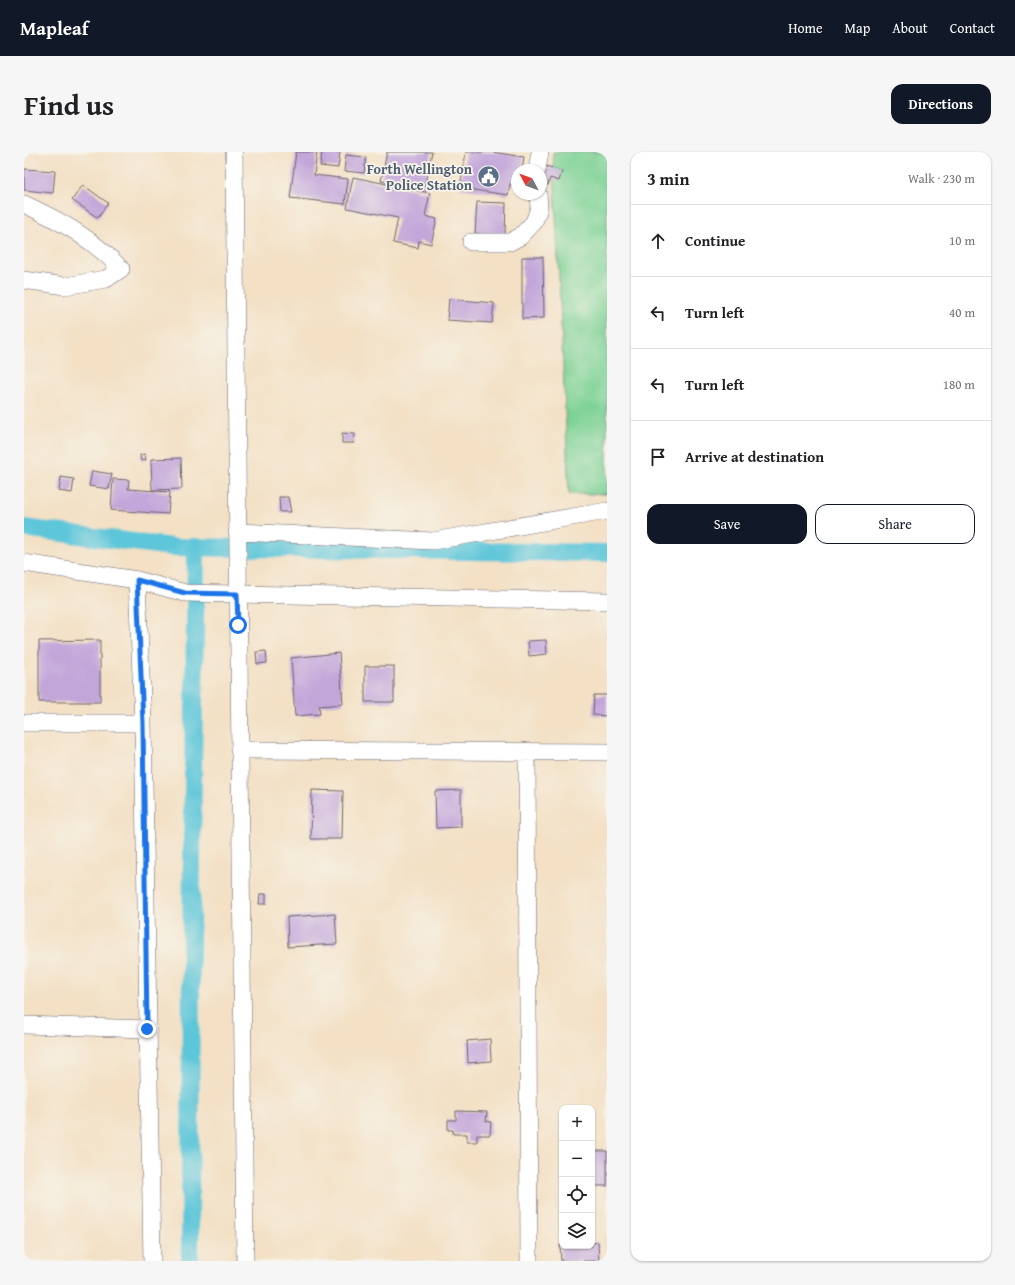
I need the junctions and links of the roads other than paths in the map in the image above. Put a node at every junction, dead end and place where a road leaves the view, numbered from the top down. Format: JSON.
{"nodes":[{"id":1,"x":234,"y":152,"type":"edge"},
{"id":2,"x":540,"y":152,"type":"edge"},
{"id":3,"x":538,"y":164,"type":"edge"},
{"id":4,"x":539,"y":200,"type":"edge"},
{"id":5,"x":24,"y":204,"type":"edge"},
{"id":6,"x":471,"y":242,"type":"dead end"},
{"id":7,"x":24,"y":280,"type":"edge"},
{"id":8,"x":607,"y":511,"type":"edge"},
{"id":9,"x":237,"y":532,"type":"junction"},
{"id":10,"x":24,"y":563,"type":"edge"},
{"id":11,"x":137,"y":580,"type":"junction"},
{"id":12,"x":237,"y":594,"type":"junction"},
{"id":13,"x":607,"y":601,"type":"edge"},
{"id":14,"x":24,"y":723,"type":"edge"},
{"id":15,"x":143,"y":723,"type":"junction"},
{"id":16,"x":239,"y":750,"type":"junction"},
{"id":17,"x":527,"y":751,"type":"junction"},
{"id":18,"x":607,"y":752,"type":"edge"},
{"id":19,"x":24,"y":1025,"type":"edge"},
{"id":20,"x":147,"y":1029,"type":"junction"},
{"id":21,"x":152,"y":1261,"type":"edge"},
{"id":22,"x":245,"y":1261,"type":"edge"},
{"id":23,"x":529,"y":1261,"type":"edge"}],
"edges":[{"from":1,"to":9,"type":"street"},
{"from":2,"to":3,"type":"street"},
{"from":4,"to":6,"type":"street"},
{"from":5,"to":7,"type":"street"},
{"from":8,"to":9,"type":"street"},
{"from":9,"to":12,"type":"street"},
{"from":10,"to":11,"type":"street"},
{"from":11,"to":12,"type":"street"},
{"from":11,"to":15,"type":"street"},
{"from":12,"to":13,"type":"street"},
{"from":12,"to":16,"type":"street"},
{"from":14,"to":15,"type":"street"},
{"from":15,"to":20,"type":"street"},
{"from":16,"to":17,"type":"street"},
{"from":16,"to":22,"type":"street"},
{"from":17,"to":18,"type":"street"},
{"from":17,"to":23,"type":"street"},
{"from":19,"to":20,"type":"street"},
{"from":20,"to":21,"type":"street"}]}
